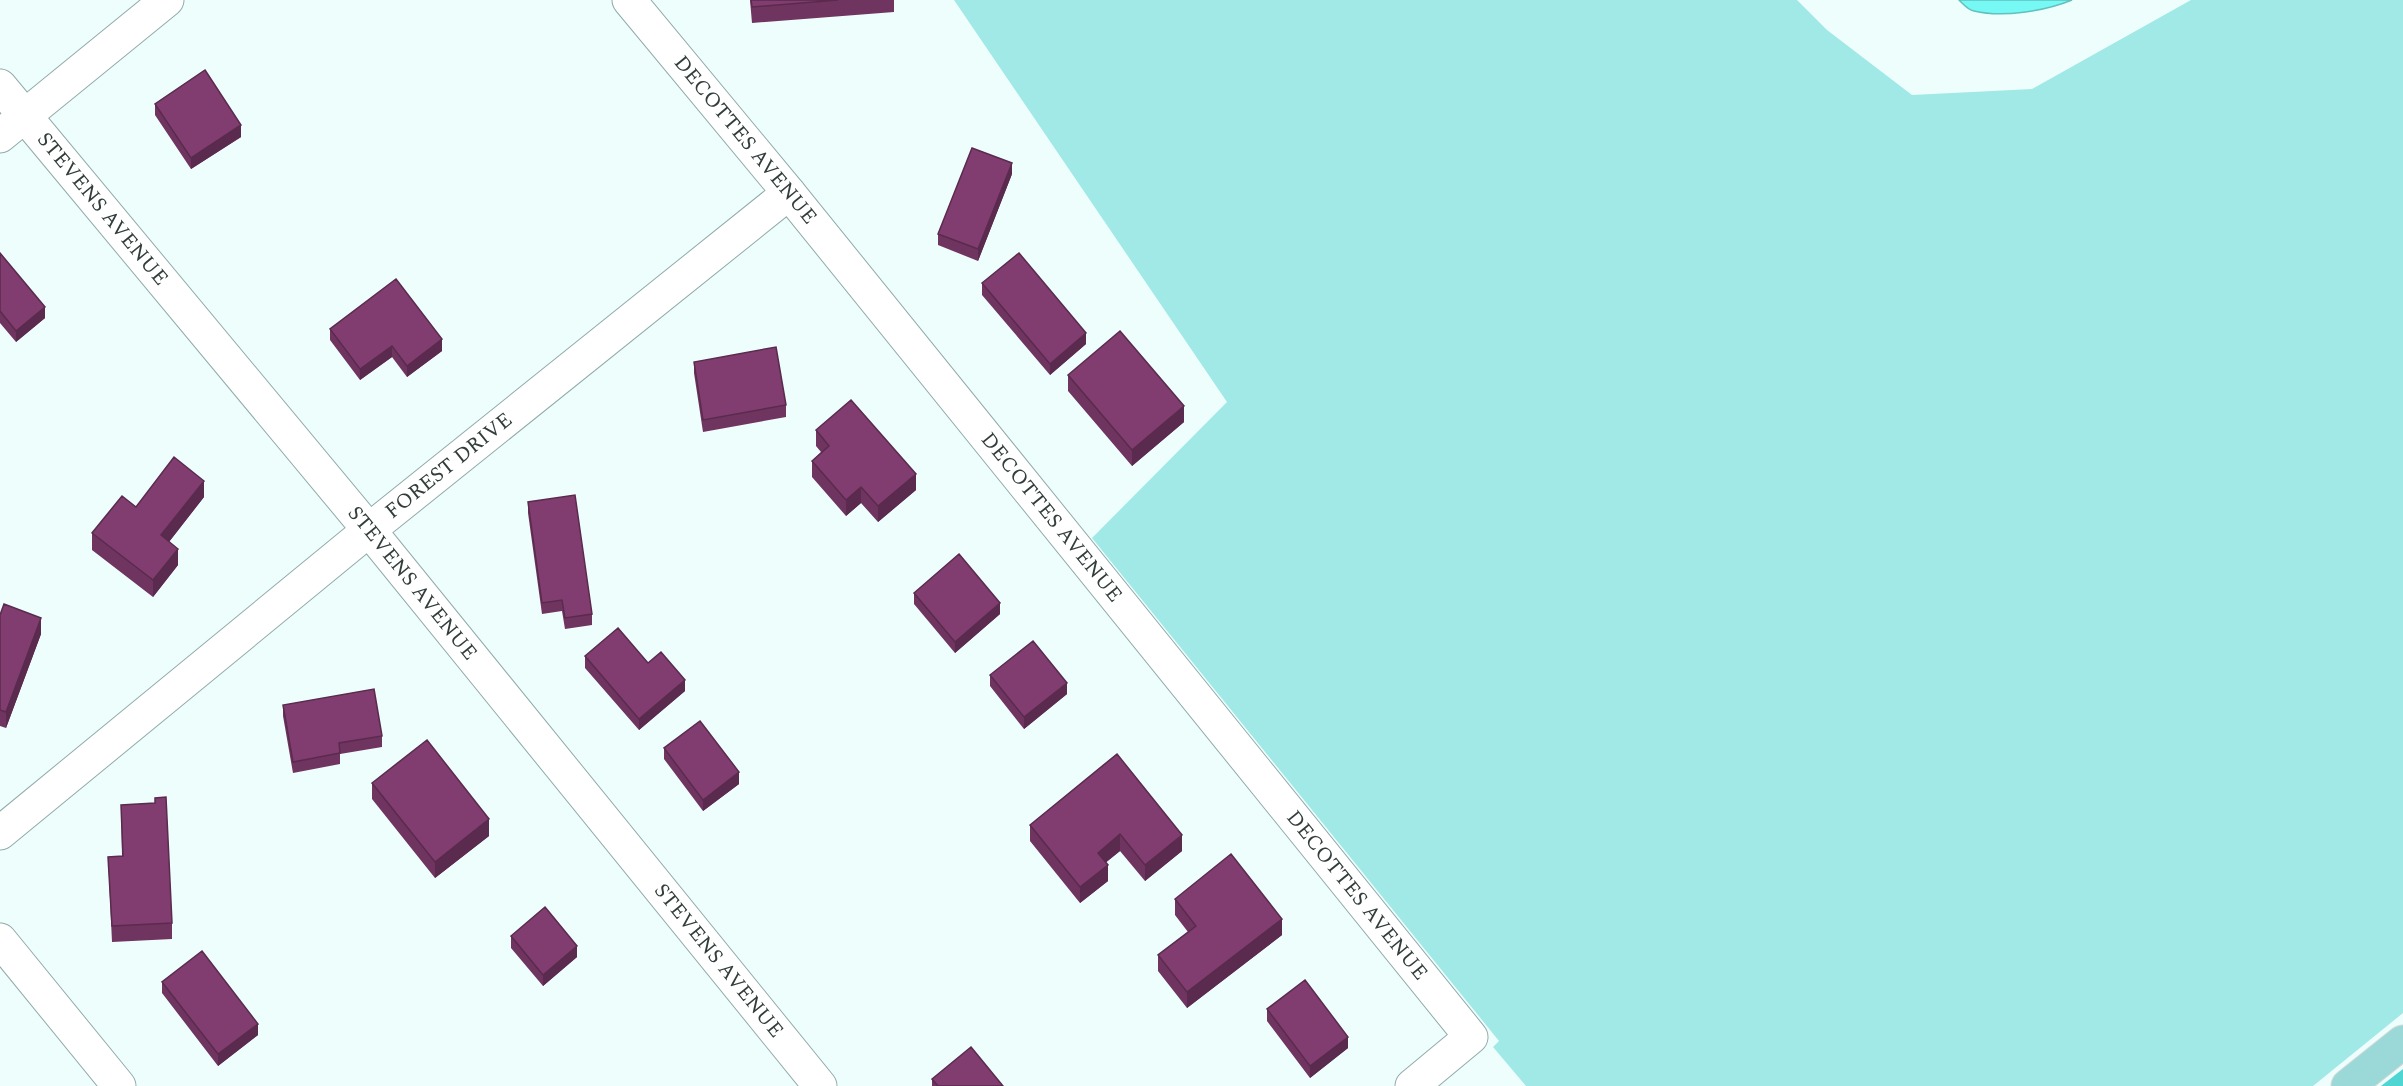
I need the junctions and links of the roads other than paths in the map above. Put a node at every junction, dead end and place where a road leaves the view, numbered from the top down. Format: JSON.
{"nodes":[{"id":1,"x":167,"y":0,"type":"edge"},
{"id":2,"x":629,"y":0,"type":"edge"},
{"id":3,"x":0,"y":86,"type":"edge"},
{"id":4,"x":12,"y":126,"type":"edge"},
{"id":5,"x":789,"y":193,"type":"junction"},
{"id":6,"x":369,"y":530,"type":"junction"},
{"id":7,"x":0,"y":833,"type":"edge"},
{"id":8,"x":0,"y":940,"type":"edge"},
{"id":9,"x":2403,"y":1042,"type":"edge"},
{"id":10,"x":119,"y":1086,"type":"edge"},
{"id":11,"x":820,"y":1086,"type":"edge"},
{"id":12,"x":1412,"y":1086,"type":"edge"},
{"id":13,"x":2348,"y":1086,"type":"edge"}],
"edges":[{"from":1,"to":4,"type":"street"},
{"from":2,"to":5,"type":"street","name":"DECOTTES AVENUE"},
{"from":3,"to":4,"type":"street","name":"STEVENS AVENUE"},
{"from":4,"to":6,"type":"street","name":"STEVENS AVENUE"},
{"from":5,"to":6,"type":"street","name":"FOREST DRIVE"},
{"from":5,"to":12,"type":"street","name":"DECOTTES AVENUE"},
{"from":6,"to":7,"type":"street","name":"FOREST DRIVE"},
{"from":6,"to":11,"type":"street","name":"STEVENS AVENUE"},
{"from":8,"to":10,"type":"street"},
{"from":9,"to":13,"type":"main road"}]}
